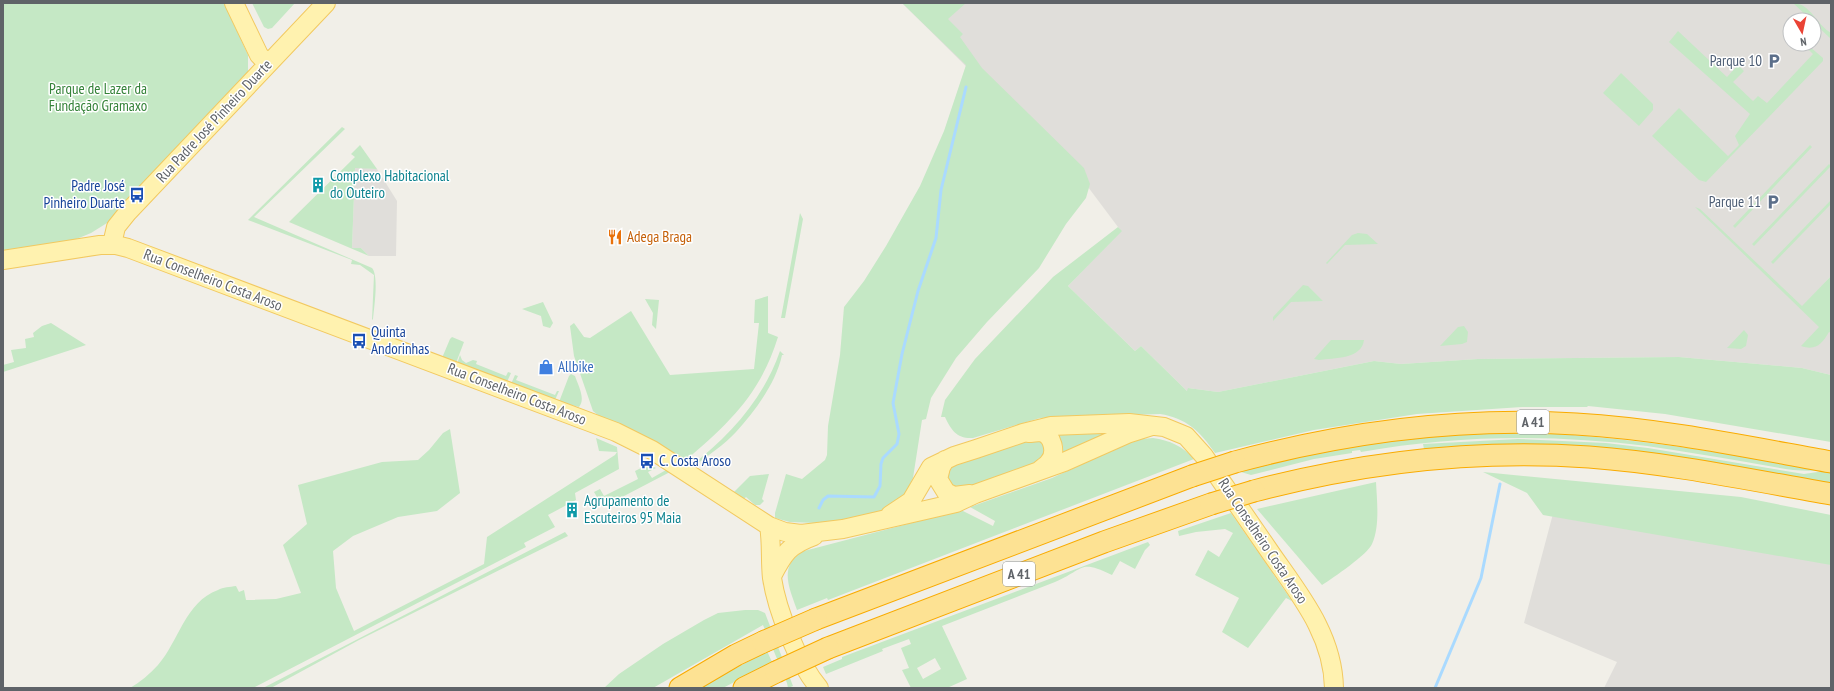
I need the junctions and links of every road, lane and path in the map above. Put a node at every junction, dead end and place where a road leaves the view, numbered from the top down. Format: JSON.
{"nodes":[{"id":1,"x":234,"y":3,"type":"edge"},
{"id":2,"x":326,"y":3,"type":"edge"},
{"id":3,"x":268,"y":64,"type":"junction"},
{"id":4,"x":112,"y":244,"type":"junction"},
{"id":5,"x":3,"y":260,"type":"edge"},
{"id":6,"x":1152,"y":426,"type":"junction"},
{"id":7,"x":1023,"y":433,"type":"junction"},
{"id":8,"x":1831,"y":450,"type":"edge"},
{"id":9,"x":1770,"y":451,"type":"junction"},
{"id":10,"x":945,"y":460,"type":"junction"},
{"id":11,"x":1831,"y":462,"type":"edge"},
{"id":12,"x":1037,"y":472,"type":"junction"},
{"id":13,"x":974,"y":494,"type":"junction"},
{"id":14,"x":1831,"y":494,"type":"edge"},
{"id":15,"x":748,"y":512,"type":"junction"},
{"id":16,"x":878,"y":520,"type":"junction"},
{"id":17,"x":769,"y":526,"type":"junction"},
{"id":18,"x":828,"y":531,"type":"junction"},
{"id":19,"x":772,"y":576,"type":"junction"},
{"id":20,"x":806,"y":683,"type":"edge"},
{"id":21,"x":680,"y":688,"type":"edge"},
{"id":22,"x":744,"y":688,"type":"edge"},
{"id":23,"x":819,"y":688,"type":"edge"},
{"id":24,"x":1334,"y":688,"type":"edge"}],
"edges":[{"from":1,"to":3,"type":"main road"},
{"from":2,"to":3,"type":"main road","name":"Rua Padre José Pinheiro Duarte"},
{"from":3,"to":4,"type":"main road","name":"Rua Padre José Pinheiro Duarte"},
{"from":4,"to":5,"type":"main road","name":"Rua Conselheiro Costa Aroso"},
{"from":4,"to":15,"type":"main road","name":"Rua Conselheiro Costa Aroso"},
{"from":6,"to":7,"type":"main road","name":"Rua Conselheiro Costa Aroso"},
{"from":6,"to":12,"type":"main road","name":"Rua Conselheiro Costa Aroso"},
{"from":6,"to":24,"type":"main road","name":"Rua Conselheiro Costa Aroso"},
{"from":7,"to":10,"type":"main road","name":"Rua Conselheiro Costa Aroso"},
{"from":7,"to":12,"type":"main road","name":"Rua Conselheiro Costa Aroso"},
{"from":8,"to":9,"type":"highway"},
{"from":9,"to":11,"type":"highway","number":"A 41"},
{"from":9,"to":21,"type":"highway","number":"A 41","bridge":true},
{"from":10,"to":13,"type":"main road","name":"Rua Conselheiro Costa Aroso"},
{"from":10,"to":16,"type":"main road","name":"Rua Conselheiro Costa Aroso"},
{"from":12,"to":13,"type":"main road","name":"Rua Conselheiro Costa Aroso"},
{"from":13,"to":16,"type":"main road","name":"Rua Conselheiro Costa Aroso"},
{"from":14,"to":22,"type":"highway","number":"A 41","bridge":true},
{"from":15,"to":17,"type":"main road","name":"Rua Conselheiro Costa Aroso"},
{"from":15,"to":19,"type":"main road"},
{"from":16,"to":18,"type":"main road","name":"Rua Conselheiro Costa Aroso"},
{"from":17,"to":18,"type":"main road","name":"Rua Conselheiro Costa Aroso"},
{"from":17,"to":19,"type":"main road"},
{"from":18,"to":19,"type":"main road"},
{"from":19,"to":20,"type":"main road"},
{"from":20,"to":23,"type":"main road"}]}
